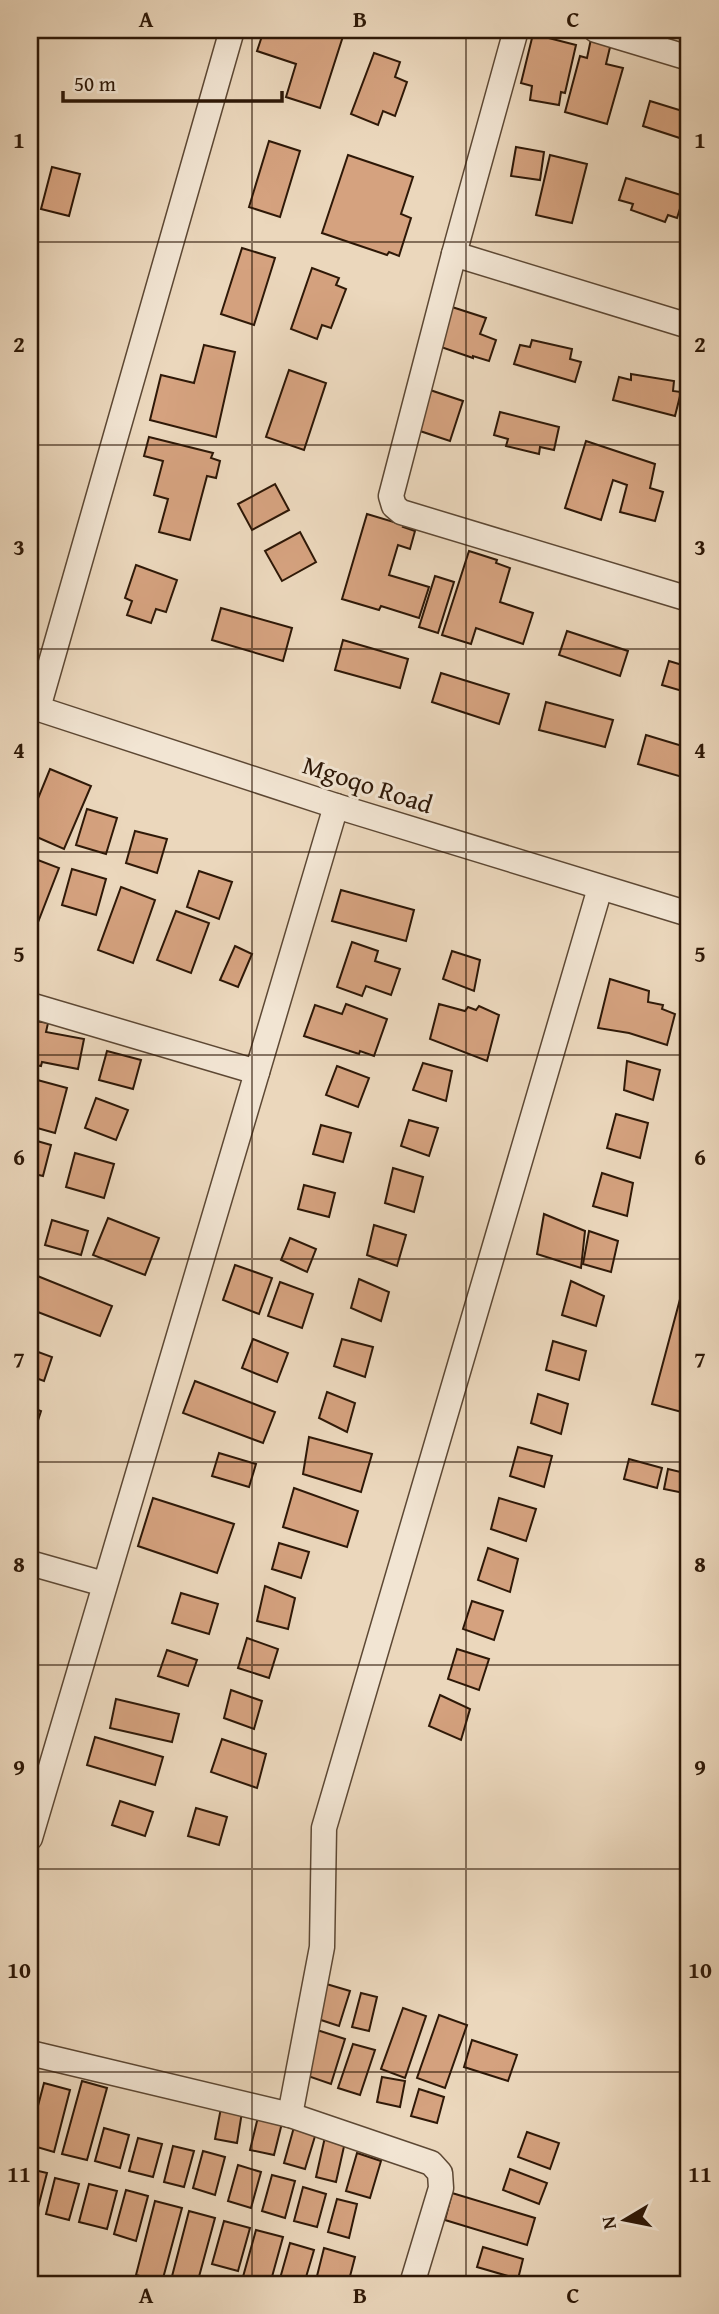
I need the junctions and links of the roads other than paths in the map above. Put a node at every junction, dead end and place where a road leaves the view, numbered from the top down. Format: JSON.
{"nodes":[{"id":1,"x":232,"y":30,"type":"edge"},
{"id":2,"x":516,"y":30,"type":"edge"},
{"id":3,"x":596,"y":30,"type":"edge"},
{"id":4,"x":689,"y":58,"type":"edge"},
{"id":5,"x":454,"y":254,"type":"junction"},
{"id":6,"x":689,"y":326,"type":"edge"},
{"id":7,"x":689,"y":599,"type":"edge"},
{"id":8,"x":34,"y":707,"type":"edge"},
{"id":9,"x":336,"y":806,"type":"junction"},
{"id":10,"x":600,"y":888,"type":"junction"},
{"id":11,"x":689,"y":914,"type":"edge"},
{"id":12,"x":30,"y":1005,"type":"edge"},
{"id":13,"x":257,"y":1072,"type":"junction"},
{"id":14,"x":30,"y":1563,"type":"edge"},
{"id":15,"x":104,"y":1584,"type":"junction"},
{"id":16,"x":30,"y":1838,"type":"edge"},
{"id":17,"x":30,"y":2053,"type":"edge"},
{"id":18,"x":290,"y":2115,"type":"junction"},
{"id":19,"x":412,"y":2284,"type":"edge"}],
"edges":[{"from":1,"to":8,"type":"street"},
{"from":2,"to":5,"type":"street"},
{"from":3,"to":4,"type":"street"},
{"from":5,"to":6,"type":"street"},
{"from":5,"to":7,"type":"street"},
{"from":8,"to":9,"type":"street","name":"Mgoqo Road"},
{"from":9,"to":10,"type":"street","name":"Mgoqo Road"},
{"from":9,"to":13,"type":"street"},
{"from":10,"to":11,"type":"street","name":"Mgoqo Road"},
{"from":10,"to":18,"type":"street"},
{"from":12,"to":13,"type":"street"},
{"from":13,"to":15,"type":"street"},
{"from":14,"to":15,"type":"street"},
{"from":15,"to":16,"type":"street"},
{"from":17,"to":18,"type":"street"},
{"from":18,"to":19,"type":"street"}]}
